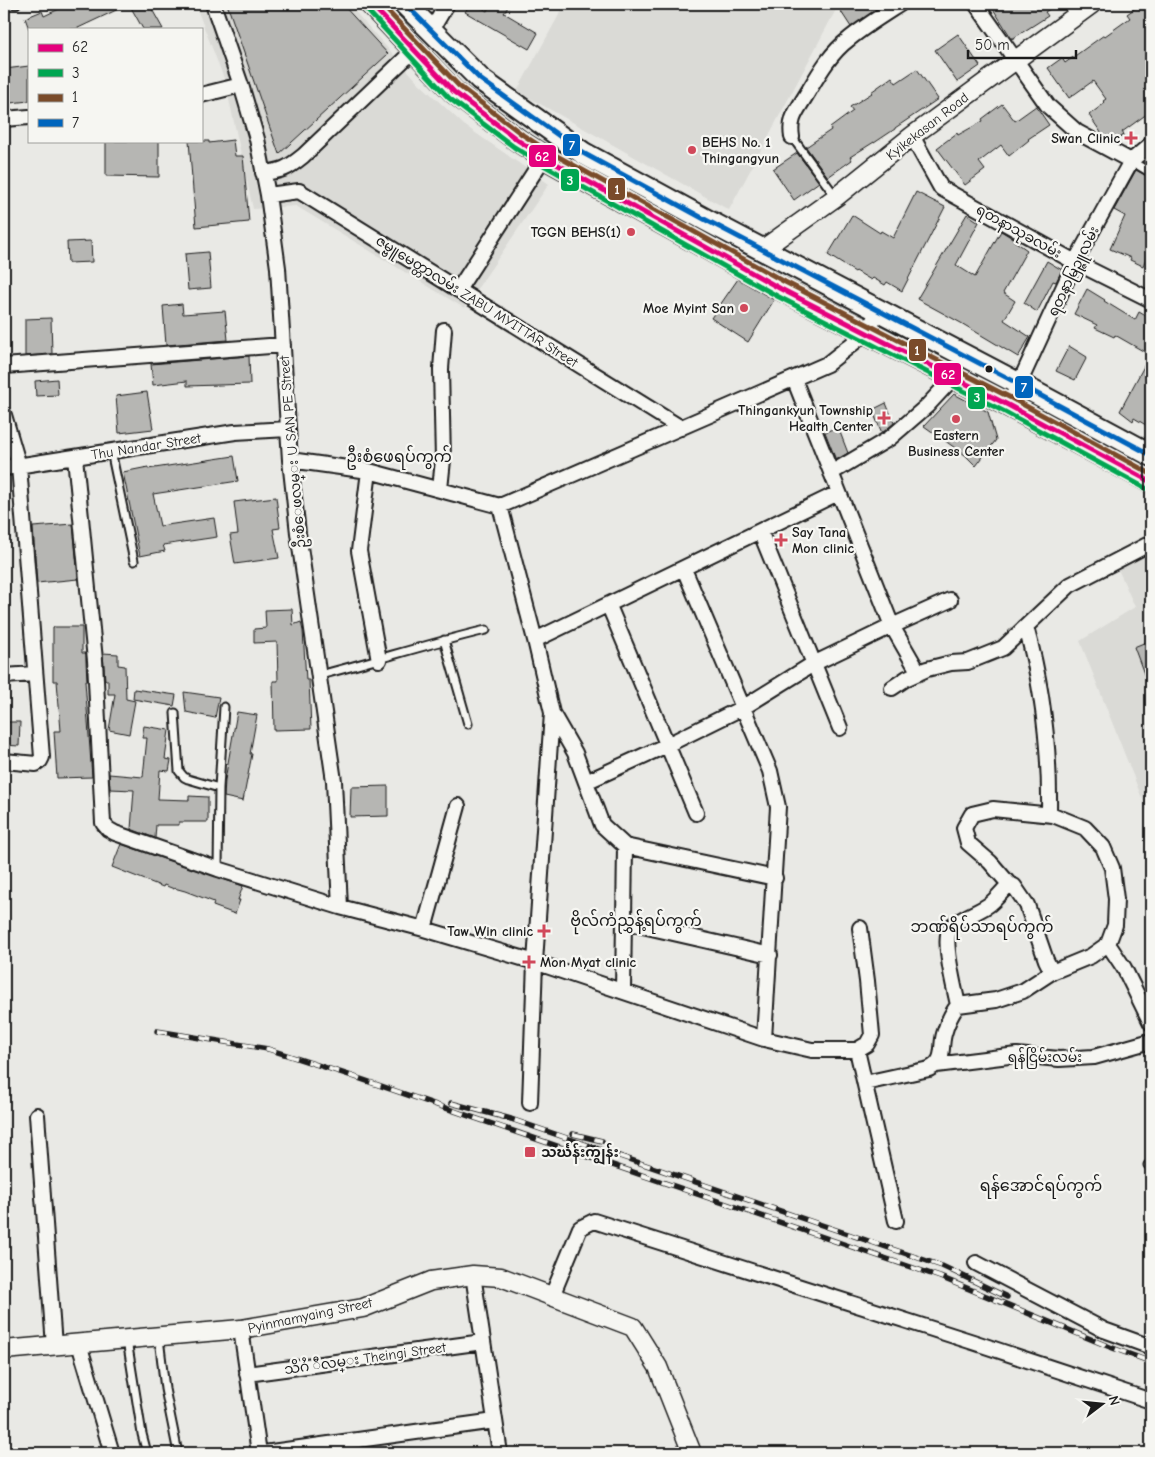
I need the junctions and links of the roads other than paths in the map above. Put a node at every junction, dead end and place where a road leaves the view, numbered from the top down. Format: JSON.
{"nodes":[{"id":1,"x":213,"y":4,"type":"edge"},
{"id":2,"x":371,"y":4,"type":"edge"},
{"id":3,"x":405,"y":4,"type":"edge"},
{"id":4,"x":447,"y":4,"type":"edge"},
{"id":5,"x":900,"y":4,"type":"edge"},
{"id":6,"x":976,"y":4,"type":"edge"},
{"id":7,"x":1092,"y":4,"type":"edge"},
{"id":8,"x":431,"y":31,"type":"junction"},
{"id":9,"x":414,"y":50,"type":"junction"},
{"id":10,"x":1014,"y":60,"type":"junction"},
{"id":11,"x":241,"y":85,"type":"junction"},
{"id":12,"x":202,"y":95,"type":"edge"},
{"id":13,"x":28,"y":117,"type":"edge"},
{"id":14,"x":4,"y":119,"type":"edge"},
{"id":15,"x":912,"y":136,"type":"junction"},
{"id":16,"x":792,"y":137,"type":"joint"},
{"id":17,"x":1151,"y":144,"type":"edge"},
{"id":18,"x":583,"y":153,"type":"junction"},
{"id":19,"x":544,"y":157,"type":"junction"},
{"id":20,"x":1131,"y":161,"type":"junction"},
{"id":21,"x":263,"y":173,"type":"junction"},
{"id":22,"x":571,"y":173,"type":"junction"},
{"id":23,"x":1151,"y":173,"type":"edge"},
{"id":24,"x":268,"y":195,"type":"junction"},
{"id":25,"x":836,"y":197,"type":"junction"},
{"id":26,"x":706,"y":220,"type":"junction"},
{"id":27,"x":695,"y":241,"type":"junction"},
{"id":28,"x":763,"y":249,"type":"junction"},
{"id":29,"x":1075,"y":262,"type":"junction"},
{"id":30,"x":752,"y":273,"type":"junction"},
{"id":31,"x":458,"y":290,"type":"junction"},
{"id":32,"x":1151,"y":300,"type":"edge"},
{"id":33,"x":879,"y":310,"type":"junction"},
{"id":34,"x":444,"y":330,"type":"dead end"},
{"id":35,"x":866,"y":333,"type":"junction"},
{"id":36,"x":283,"y":345,"type":"junction"},
{"id":37,"x":4,"y":366,"type":"edge"},
{"id":38,"x":953,"y":378,"type":"junction"},
{"id":39,"x":794,"y":379,"type":"junction"},
{"id":40,"x":1019,"y":384,"type":"junction"},
{"id":41,"x":1008,"y":405,"type":"junction"},
{"id":42,"x":4,"y":415,"type":"edge"},
{"id":43,"x":681,"y":428,"type":"junction"},
{"id":44,"x":288,"y":429,"type":"junction"},
{"id":45,"x":111,"y":451,"type":"junction"},
{"id":46,"x":1151,"y":455,"type":"edge"},
{"id":47,"x":75,"y":457,"type":"junction"},
{"id":48,"x":290,"y":460,"type":"junction"},
{"id":49,"x":18,"y":466,"type":"junction"},
{"id":50,"x":4,"y":468,"type":"edge"},
{"id":51,"x":369,"y":471,"type":"junction"},
{"id":52,"x":831,"y":473,"type":"junction"},
{"id":53,"x":1151,"y":482,"type":"edge"},
{"id":54,"x":440,"y":490,"type":"junction"},
{"id":55,"x":838,"y":493,"type":"junction"},
{"id":56,"x":500,"y":506,"type":"junction"},
{"id":57,"x":760,"y":532,"type":"junction"},
{"id":58,"x":1151,"y":543,"type":"edge"},
{"id":59,"x":134,"y":561,"type":"dead end"},
{"id":60,"x":684,"y":569,"type":"junction"},
{"id":61,"x":950,"y":600,"type":"dead end"},
{"id":62,"x":609,"y":606,"type":"junction"},
{"id":63,"x":892,"y":626,"type":"junction"},
{"id":64,"x":1026,"y":627,"type":"junction"},
{"id":65,"x":486,"y":630,"type":"dead end"},
{"id":66,"x":444,"y":640,"type":"junction"},
{"id":67,"x":536,"y":640,"type":"junction"},
{"id":68,"x":378,"y":660,"type":"junction"},
{"id":69,"x":813,"y":664,"type":"junction"},
{"id":70,"x":919,"y":673,"type":"junction"},
{"id":71,"x":35,"y":674,"type":"junction"},
{"id":72,"x":320,"y":675,"type":"junction"},
{"id":73,"x":4,"y":676,"type":"edge"},
{"id":74,"x":892,"y":688,"type":"dead end"},
{"id":75,"x":224,"y":707,"type":"dead end"},
{"id":76,"x":744,"y":707,"type":"junction"},
{"id":77,"x":174,"y":713,"type":"dead end"},
{"id":78,"x":552,"y":713,"type":"junction"},
{"id":79,"x":468,"y":724,"type":"dead end"},
{"id":80,"x":840,"y":728,"type":"dead end"},
{"id":81,"x":667,"y":745,"type":"junction"},
{"id":82,"x":4,"y":762,"type":"edge"},
{"id":83,"x":586,"y":782,"type":"junction"},
{"id":84,"x":219,"y":788,"type":"junction"},
{"id":85,"x":458,"y":806,"type":"dead end"},
{"id":86,"x":696,"y":813,"type":"dead end"},
{"id":87,"x":1049,"y":814,"type":"junction"},
{"id":88,"x":625,"y":846,"type":"junction"},
{"id":89,"x":218,"y":869,"type":"junction"},
{"id":90,"x":775,"y":878,"type":"junction"},
{"id":91,"x":1009,"y":884,"type":"junction"},
{"id":92,"x":340,"y":907,"type":"junction"},
{"id":93,"x":625,"y":922,"type":"junction"},
{"id":94,"x":860,"y":928,"type":"dead end"},
{"id":95,"x":424,"y":929,"type":"junction"},
{"id":96,"x":1108,"y":944,"type":"junction"},
{"id":97,"x":770,"y":955,"type":"junction"},
{"id":98,"x":535,"y":962,"type":"junction"},
{"id":99,"x":1052,"y":972,"type":"junction"},
{"id":100,"x":623,"y":991,"type":"junction"},
{"id":101,"x":958,"y":1005,"type":"junction"},
{"id":102,"x":1151,"y":1023,"type":"edge"},
{"id":103,"x":764,"y":1039,"type":"junction"},
{"id":104,"x":1151,"y":1041,"type":"edge"},
{"id":105,"x":857,"y":1050,"type":"junction"},
{"id":106,"x":936,"y":1065,"type":"junction"},
{"id":107,"x":865,"y":1083,"type":"junction"},
{"id":108,"x":530,"y":1103,"type":"dead end"},
{"id":109,"x":37,"y":1115,"type":"dead end"},
{"id":110,"x":896,"y":1221,"type":"dead end"},
{"id":111,"x":976,"y":1263,"type":"dead end"},
{"id":112,"x":472,"y":1275,"type":"junction"},
{"id":113,"x":552,"y":1296,"type":"junction"},
{"id":114,"x":241,"y":1330,"type":"junction"},
{"id":115,"x":159,"y":1336,"type":"junction"},
{"id":116,"x":127,"y":1340,"type":"junction"},
{"id":117,"x":482,"y":1342,"type":"junction"},
{"id":118,"x":79,"y":1344,"type":"junction"},
{"id":119,"x":54,"y":1346,"type":"junction"},
{"id":120,"x":1151,"y":1347,"type":"edge"},
{"id":121,"x":4,"y":1350,"type":"edge"},
{"id":122,"x":247,"y":1374,"type":"junction"},
{"id":123,"x":1151,"y":1401,"type":"edge"},
{"id":124,"x":495,"y":1421,"type":"junction"},
{"id":125,"x":112,"y":1453,"type":"edge"},
{"id":126,"x":147,"y":1453,"type":"edge"},
{"id":127,"x":178,"y":1453,"type":"edge"},
{"id":128,"x":259,"y":1453,"type":"edge"},
{"id":129,"x":264,"y":1453,"type":"edge"},
{"id":130,"x":500,"y":1453,"type":"edge"},
{"id":131,"x":692,"y":1453,"type":"edge"}],
"edges":[{"from":1,"to":11,"type":"street","name":"ဦးစံေဖလမ္း U SAN PE Street"},
{"from":2,"to":9,"type":"main road"},
{"from":3,"to":8,"type":"main road"},
{"from":4,"to":8,"type":"street"},
{"from":5,"to":16,"type":"street"},
{"from":6,"to":10,"type":"street"},
{"from":7,"to":10,"type":"street","name":"Kyikekasan Road"},
{"from":8,"to":18,"type":"main road"},
{"from":9,"to":19,"type":"main road"},
{"from":9,"to":21,"type":"street"},
{"from":10,"to":15,"type":"street","name":"Kyikekasan Road"},
{"from":10,"to":20,"type":"street"},
{"from":11,"to":12,"type":"street"},
{"from":11,"to":21,"type":"street","name":"ဦးစံေဖလမ္း U SAN PE Street"},
{"from":13,"to":14,"type":"street"},
{"from":15,"to":25,"type":"street","name":"Kyikekasan Road"},
{"from":15,"to":29,"type":"street","name":"ရတနာသုခလမ်း"},
{"from":16,"to":25,"type":"lane"},
{"from":17,"to":20,"type":"street","name":"ရတနာမြဉ္ဇူလမ်း"},
{"from":18,"to":22,"type":"main road"},
{"from":18,"to":26,"type":"main road"},
{"from":19,"to":22,"type":"main road"},
{"from":19,"to":31,"type":"street"},
{"from":20,"to":23,"type":"lane"},
{"from":20,"to":29,"type":"street","name":"ရတနာမြဉ္ဇူလမ်း"},
{"from":21,"to":24,"type":"street","name":"ဦးစံေဖလမ္း U SAN PE Street"},
{"from":22,"to":27,"type":"main road"},
{"from":24,"to":31,"type":"street","name":"ဇမ္ဗူမေတ္တာလမ်း ZABU MYITTAR Street"},
{"from":24,"to":36,"type":"street","name":"ဦးစံေဖလမ္း U SAN PE Street"},
{"from":25,"to":28,"type":"street","name":"Kyikekasan Road"},
{"from":26,"to":27,"type":"main road"},
{"from":26,"to":28,"type":"main road"},
{"from":27,"to":30,"type":"main road"},
{"from":28,"to":30,"type":"main road"},
{"from":28,"to":33,"type":"main road"},
{"from":29,"to":32,"type":"street","name":"ရတနာသုခလမ်း"},
{"from":29,"to":40,"type":"street","name":"ရတနာမြဉ္ဇူလမ်း"},
{"from":30,"to":35,"type":"main road"},
{"from":31,"to":43,"type":"street","name":"ဇမ္ဗူမေတ္တာလမ်း ZABU MYITTAR Street"},
{"from":33,"to":35,"type":"street"},
{"from":33,"to":40,"type":"main road"},
{"from":34,"to":54,"type":"street"},
{"from":35,"to":38,"type":"main road"},
{"from":35,"to":39,"type":"street"},
{"from":36,"to":37,"type":"street"},
{"from":36,"to":44,"type":"street","name":"ဦးစံေဖလမ္း U SAN PE Street"},
{"from":38,"to":41,"type":"main road"},
{"from":38,"to":52,"type":"street"},
{"from":39,"to":43,"type":"street"},
{"from":39,"to":52,"type":"street"},
{"from":40,"to":41,"type":"street","name":"ရတနာမြဉ္ဇူလမ်း"},
{"from":40,"to":46,"type":"main road"},
{"from":41,"to":53,"type":"main road"},
{"from":42,"to":49,"type":"street"},
{"from":43,"to":56,"type":"street"},
{"from":44,"to":45,"type":"street","name":"Thu Nandar Street"},
{"from":44,"to":48,"type":"street","name":"ဦးစံေဖလမ္း U SAN PE Street"},
{"from":45,"to":47,"type":"street","name":"Thu Nandar Street"},
{"from":45,"to":59,"type":"lane"},
{"from":47,"to":49,"type":"street","name":"Thu Nandar Street"},
{"from":47,"to":89,"type":"street"},
{"from":48,"to":51,"type":"street"},
{"from":48,"to":72,"type":"street","name":"ဦးစံေဖလမ္း U SAN PE Street"},
{"from":49,"to":50,"type":"street","name":"Thu Nandar Street"},
{"from":49,"to":71,"type":"street"},
{"from":51,"to":54,"type":"street"},
{"from":51,"to":68,"type":"street"},
{"from":52,"to":55,"type":"street"},
{"from":54,"to":56,"type":"street"},
{"from":55,"to":57,"type":"street"},
{"from":55,"to":63,"type":"street"},
{"from":56,"to":67,"type":"street"},
{"from":57,"to":60,"type":"street"},
{"from":57,"to":69,"type":"street"},
{"from":58,"to":64,"type":"street"},
{"from":60,"to":62,"type":"street"},
{"from":60,"to":76,"type":"street"},
{"from":61,"to":63,"type":"street"},
{"from":62,"to":67,"type":"street"},
{"from":62,"to":81,"type":"street"},
{"from":63,"to":69,"type":"street"},
{"from":63,"to":70,"type":"street"},
{"from":64,"to":70,"type":"street"},
{"from":64,"to":87,"type":"street"},
{"from":65,"to":66,"type":"lane"},
{"from":66,"to":68,"type":"lane"},
{"from":66,"to":79,"type":"lane"},
{"from":67,"to":78,"type":"street"},
{"from":68,"to":72,"type":"lane"},
{"from":69,"to":76,"type":"street"},
{"from":69,"to":80,"type":"street"},
{"from":70,"to":74,"type":"street"},
{"from":71,"to":73,"type":"street"},
{"from":71,"to":82,"type":"street"},
{"from":72,"to":92,"type":"street","name":"ဦးစံေဖလမ္း U SAN PE Street"},
{"from":75,"to":84,"type":"lane"},
{"from":76,"to":81,"type":"street"},
{"from":76,"to":90,"type":"street"},
{"from":77,"to":84,"type":"lane"},
{"from":78,"to":83,"type":"street"},
{"from":78,"to":98,"type":"street"},
{"from":81,"to":83,"type":"street"},
{"from":81,"to":86,"type":"street"},
{"from":83,"to":88,"type":"street"},
{"from":84,"to":89,"type":"lane"},
{"from":85,"to":95,"type":"street"},
{"from":87,"to":91,"type":"street"},
{"from":87,"to":96,"type":"street"},
{"from":88,"to":90,"type":"street"},
{"from":88,"to":93,"type":"street"},
{"from":89,"to":92,"type":"street"},
{"from":90,"to":97,"type":"street"},
{"from":91,"to":99,"type":"street"},
{"from":91,"to":101,"type":"street"},
{"from":92,"to":95,"type":"street"},
{"from":93,"to":97,"type":"street"},
{"from":93,"to":100,"type":"street"},
{"from":94,"to":105,"type":"street"},
{"from":95,"to":98,"type":"street"},
{"from":96,"to":99,"type":"street"},
{"from":96,"to":102,"type":"street"},
{"from":97,"to":103,"type":"street"},
{"from":98,"to":100,"type":"street"},
{"from":98,"to":108,"type":"street"},
{"from":99,"to":101,"type":"street"},
{"from":100,"to":103,"type":"street"},
{"from":101,"to":106,"type":"street"},
{"from":103,"to":105,"type":"street"},
{"from":104,"to":106,"type":"street","name":"ရန်ငြိမ်းလမ်း"},
{"from":105,"to":107,"type":"street"},
{"from":106,"to":107,"type":"street","name":"ရန်ငြိမ်းလမ်း"},
{"from":107,"to":110,"type":"street"},
{"from":109,"to":119,"type":"street"},
{"from":111,"to":120,"type":"street"},
{"from":112,"to":113,"type":"street","name":"Pyinmamyaing Street"},
{"from":112,"to":114,"type":"street","name":"Pyinmamyaing Street"},
{"from":112,"to":117,"type":"street"},
{"from":113,"to":123,"type":"street"},
{"from":113,"to":131,"type":"street","name":"Pyinmamyaing Street"},
{"from":114,"to":115,"type":"street","name":"Pyinmamyaing Street"},
{"from":114,"to":122,"type":"street"},
{"from":115,"to":116,"type":"street","name":"Pyinmamyaing Street"},
{"from":115,"to":127,"type":"lane"},
{"from":116,"to":118,"type":"street","name":"Pyinmamyaing Street"},
{"from":116,"to":126,"type":"lane"},
{"from":117,"to":122,"type":"street","name":"သိဂႆ ီလမ္း Theingi Street"},
{"from":117,"to":124,"type":"street"},
{"from":118,"to":119,"type":"street","name":"Pyinmamyaing Street"},
{"from":118,"to":125,"type":"street"},
{"from":119,"to":121,"type":"street","name":"Pyinmamyaing Street"},
{"from":122,"to":128,"type":"street"},
{"from":124,"to":129,"type":"street"},
{"from":124,"to":130,"type":"street"}]}
